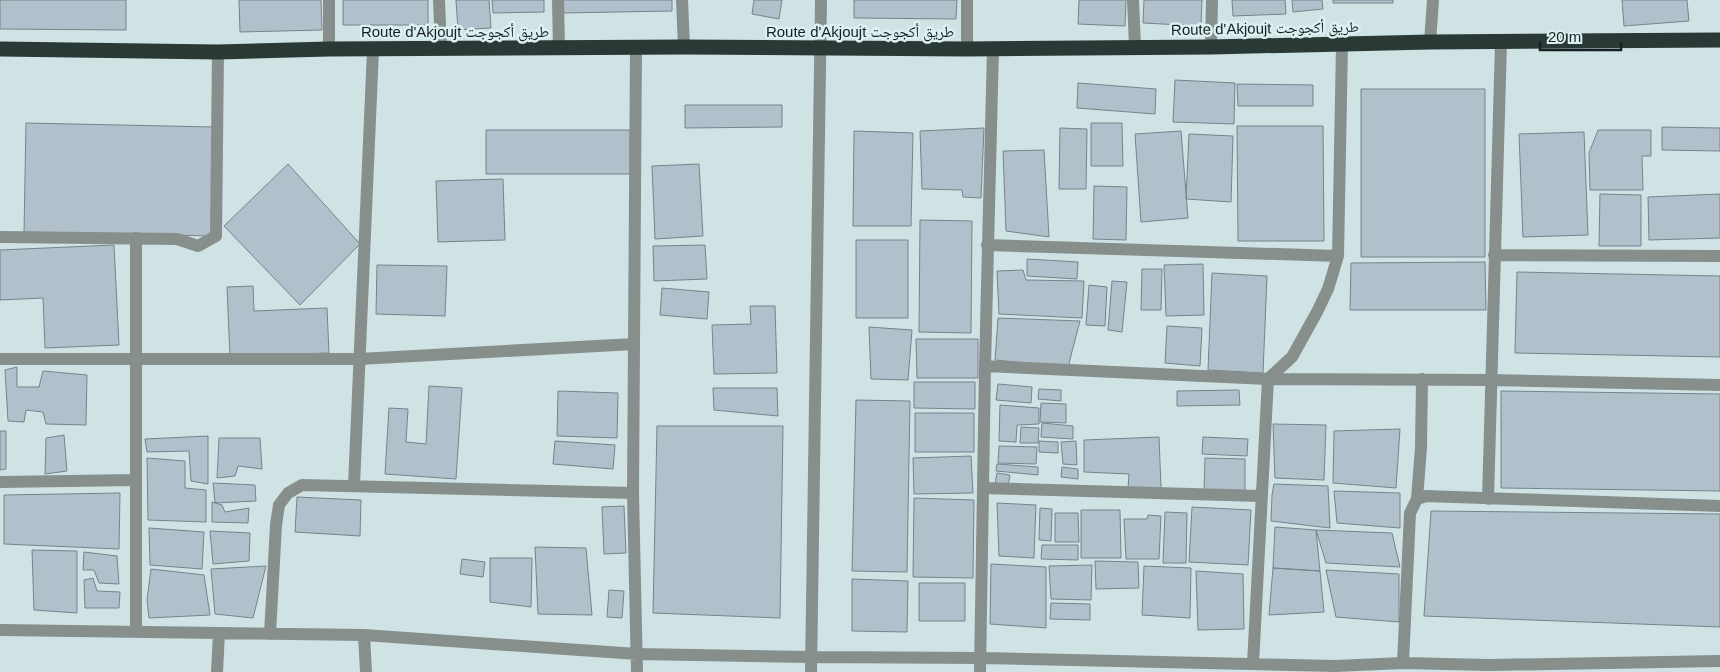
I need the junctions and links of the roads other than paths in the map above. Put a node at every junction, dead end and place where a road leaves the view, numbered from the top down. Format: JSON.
{"nodes":[{"id":1,"x":329,"y":0,"type":"edge"},
{"id":2,"x":439,"y":0,"type":"edge"},
{"id":3,"x":558,"y":0,"type":"edge"},
{"id":4,"x":682,"y":0,"type":"edge"},
{"id":5,"x":821,"y":0,"type":"edge"},
{"id":6,"x":967,"y":0,"type":"edge"},
{"id":7,"x":1133,"y":0,"type":"edge"},
{"id":8,"x":1212,"y":0,"type":"edge"},
{"id":9,"x":1433,"y":0,"type":"edge"},
{"id":10,"x":1720,"y":40,"type":"edge"},
{"id":11,"x":1430,"y":42,"type":"junction"},
{"id":12,"x":1501,"y":43,"type":"junction"},
{"id":13,"x":1342,"y":45,"type":"junction"},
{"id":14,"x":684,"y":47,"type":"junction"},
{"id":15,"x":1135,"y":47,"type":"junction"},
{"id":16,"x":1210,"y":47,"type":"junction"},
{"id":17,"x":559,"y":48,"type":"junction"},
{"id":18,"x":636,"y":48,"type":"junction"},
{"id":19,"x":0,"y":49,"type":"edge"},
{"id":20,"x":329,"y":49,"type":"junction"},
{"id":21,"x":442,"y":49,"type":"junction"},
{"id":22,"x":822,"y":49,"type":"junction"},
{"id":23,"x":967,"y":49,"type":"junction"},
{"id":24,"x":993,"y":49,"type":"junction"},
{"id":25,"x":373,"y":50,"type":"junction"},
{"id":26,"x":218,"y":52,"type":"junction"},
{"id":27,"x":0,"y":237,"type":"edge"},
{"id":28,"x":136,"y":238,"type":"junction"},
{"id":29,"x":987,"y":245,"type":"junction"},
{"id":30,"x":1494,"y":255,"type":"junction"},
{"id":31,"x":1338,"y":256,"type":"junction"},
{"id":32,"x":1720,"y":256,"type":"edge"},
{"id":33,"x":634,"y":344,"type":"junction"},
{"id":34,"x":136,"y":358,"type":"junction"},
{"id":35,"x":0,"y":359,"type":"edge"},
{"id":36,"x":359,"y":359,"type":"junction"},
{"id":37,"x":985,"y":366,"type":"junction"},
{"id":38,"x":1268,"y":379,"type":"junction"},
{"id":39,"x":1422,"y":379,"type":"junction"},
{"id":40,"x":1491,"y":380,"type":"junction"},
{"id":41,"x":1720,"y":385,"type":"edge"},
{"id":42,"x":136,"y":480,"type":"junction"},
{"id":43,"x":0,"y":482,"type":"edge"},
{"id":44,"x":354,"y":486,"type":"junction"},
{"id":45,"x":983,"y":488,"type":"junction"},
{"id":46,"x":633,"y":493,"type":"junction"},
{"id":47,"x":1261,"y":496,"type":"junction"},
{"id":48,"x":1488,"y":498,"type":"junction"},
{"id":49,"x":1417,"y":499,"type":"junction"},
{"id":50,"x":1720,"y":506,"type":"edge"},
{"id":51,"x":0,"y":630,"type":"edge"},
{"id":52,"x":136,"y":632,"type":"junction"},
{"id":53,"x":219,"y":633,"type":"junction"},
{"id":54,"x":270,"y":634,"type":"junction"},
{"id":55,"x":364,"y":635,"type":"junction"},
{"id":56,"x":638,"y":654,"type":"junction"},
{"id":57,"x":811,"y":658,"type":"junction"},
{"id":58,"x":981,"y":658,"type":"junction"},
{"id":59,"x":1720,"y":661,"type":"edge"},
{"id":60,"x":1403,"y":663,"type":"junction"},
{"id":61,"x":1254,"y":664,"type":"junction"},
{"id":62,"x":1489,"y":668,"type":"edge"},
{"id":63,"x":1335,"y":669,"type":"edge"},
{"id":64,"x":217,"y":672,"type":"edge"},
{"id":65,"x":366,"y":672,"type":"edge"},
{"id":66,"x":637,"y":672,"type":"edge"},
{"id":67,"x":811,"y":672,"type":"edge"},
{"id":68,"x":980,"y":672,"type":"edge"}],
"edges":[{"from":1,"to":20,"type":"street"},
{"from":2,"to":21,"type":"street"},
{"from":3,"to":17,"type":"street"},
{"from":4,"to":14,"type":"street"},
{"from":5,"to":22,"type":"street"},
{"from":6,"to":23,"type":"street"},
{"from":7,"to":15,"type":"street"},
{"from":8,"to":16,"type":"street"},
{"from":9,"to":11,"type":"street"},
{"from":10,"to":12,"type":"highway","name":"Route d'Akjoujt طريق أكجوجت"},
{"from":11,"to":12,"type":"highway","name":"Route d'Akjoujt طريق أكجوجت"},
{"from":11,"to":13,"type":"highway","name":"Route d'Akjoujt طريق أكجوجت"},
{"from":12,"to":30,"type":"street"},
{"from":13,"to":16,"type":"highway","name":"Route d'Akjoujt طريق أكجوجت"},
{"from":13,"to":31,"type":"street"},
{"from":14,"to":18,"type":"highway","name":"Route d'Akjoujt طريق أكجوجت"},
{"from":14,"to":22,"type":"highway","name":"Route d'Akjoujt طريق أكجوجت"},
{"from":15,"to":16,"type":"highway","name":"Route d'Akjoujt طريق أكجوجت"},
{"from":15,"to":24,"type":"highway","name":"Route d'Akjoujt طريق أكجوجت"},
{"from":17,"to":18,"type":"highway","name":"Route d'Akjoujt طريق أكجوجت"},
{"from":17,"to":21,"type":"highway","name":"Route d'Akjoujt طريق أكجوجت"},
{"from":18,"to":33,"type":"street"},
{"from":19,"to":26,"type":"highway","name":"Route d'Akjoujt طريق أكجوجت"},
{"from":20,"to":25,"type":"highway","name":"Route d'Akjoujt طريق أكجوجت"},
{"from":20,"to":26,"type":"highway","name":"Route d'Akjoujt طريق أكجوجت"},
{"from":21,"to":25,"type":"highway","name":"Route d'Akjoujt طريق أكجوجت"},
{"from":22,"to":23,"type":"highway","name":"Route d'Akjoujt طريق أكجوجت"},
{"from":22,"to":57,"type":"street"},
{"from":23,"to":24,"type":"highway","name":"Route d'Akjoujt طريق أكجوجت"},
{"from":24,"to":29,"type":"street"},
{"from":25,"to":36,"type":"street"},
{"from":26,"to":28,"type":"street"},
{"from":27,"to":28,"type":"street"},
{"from":28,"to":34,"type":"street"},
{"from":29,"to":31,"type":"street"},
{"from":29,"to":37,"type":"street"},
{"from":30,"to":32,"type":"street"},
{"from":30,"to":40,"type":"street"},
{"from":31,"to":38,"type":"street"},
{"from":33,"to":36,"type":"street"},
{"from":33,"to":46,"type":"street"},
{"from":34,"to":35,"type":"street"},
{"from":34,"to":36,"type":"street"},
{"from":34,"to":42,"type":"street"},
{"from":36,"to":44,"type":"street"},
{"from":37,"to":38,"type":"street"},
{"from":37,"to":45,"type":"street"},
{"from":38,"to":39,"type":"street"},
{"from":38,"to":47,"type":"street"},
{"from":39,"to":40,"type":"street"},
{"from":39,"to":49,"type":"street"},
{"from":40,"to":41,"type":"street"},
{"from":40,"to":48,"type":"street"},
{"from":42,"to":43,"type":"street"},
{"from":42,"to":52,"type":"street"},
{"from":44,"to":46,"type":"street"},
{"from":44,"to":54,"type":"street"},
{"from":45,"to":47,"type":"street"},
{"from":45,"to":58,"type":"street"},
{"from":46,"to":56,"type":"street"},
{"from":47,"to":61,"type":"street"},
{"from":48,"to":49,"type":"street"},
{"from":48,"to":50,"type":"street"},
{"from":49,"to":60,"type":"street"},
{"from":51,"to":52,"type":"street"},
{"from":52,"to":53,"type":"street"},
{"from":53,"to":54,"type":"street"},
{"from":53,"to":64,"type":"street"},
{"from":54,"to":55,"type":"street"},
{"from":55,"to":56,"type":"street"},
{"from":55,"to":65,"type":"street"},
{"from":56,"to":57,"type":"street"},
{"from":56,"to":66,"type":"street"},
{"from":57,"to":58,"type":"street"},
{"from":57,"to":67,"type":"street"},
{"from":58,"to":61,"type":"street"},
{"from":58,"to":68,"type":"street"},
{"from":59,"to":62,"type":"street"},
{"from":60,"to":62,"type":"street"},
{"from":60,"to":63,"type":"street"},
{"from":61,"to":63,"type":"street"}]}
